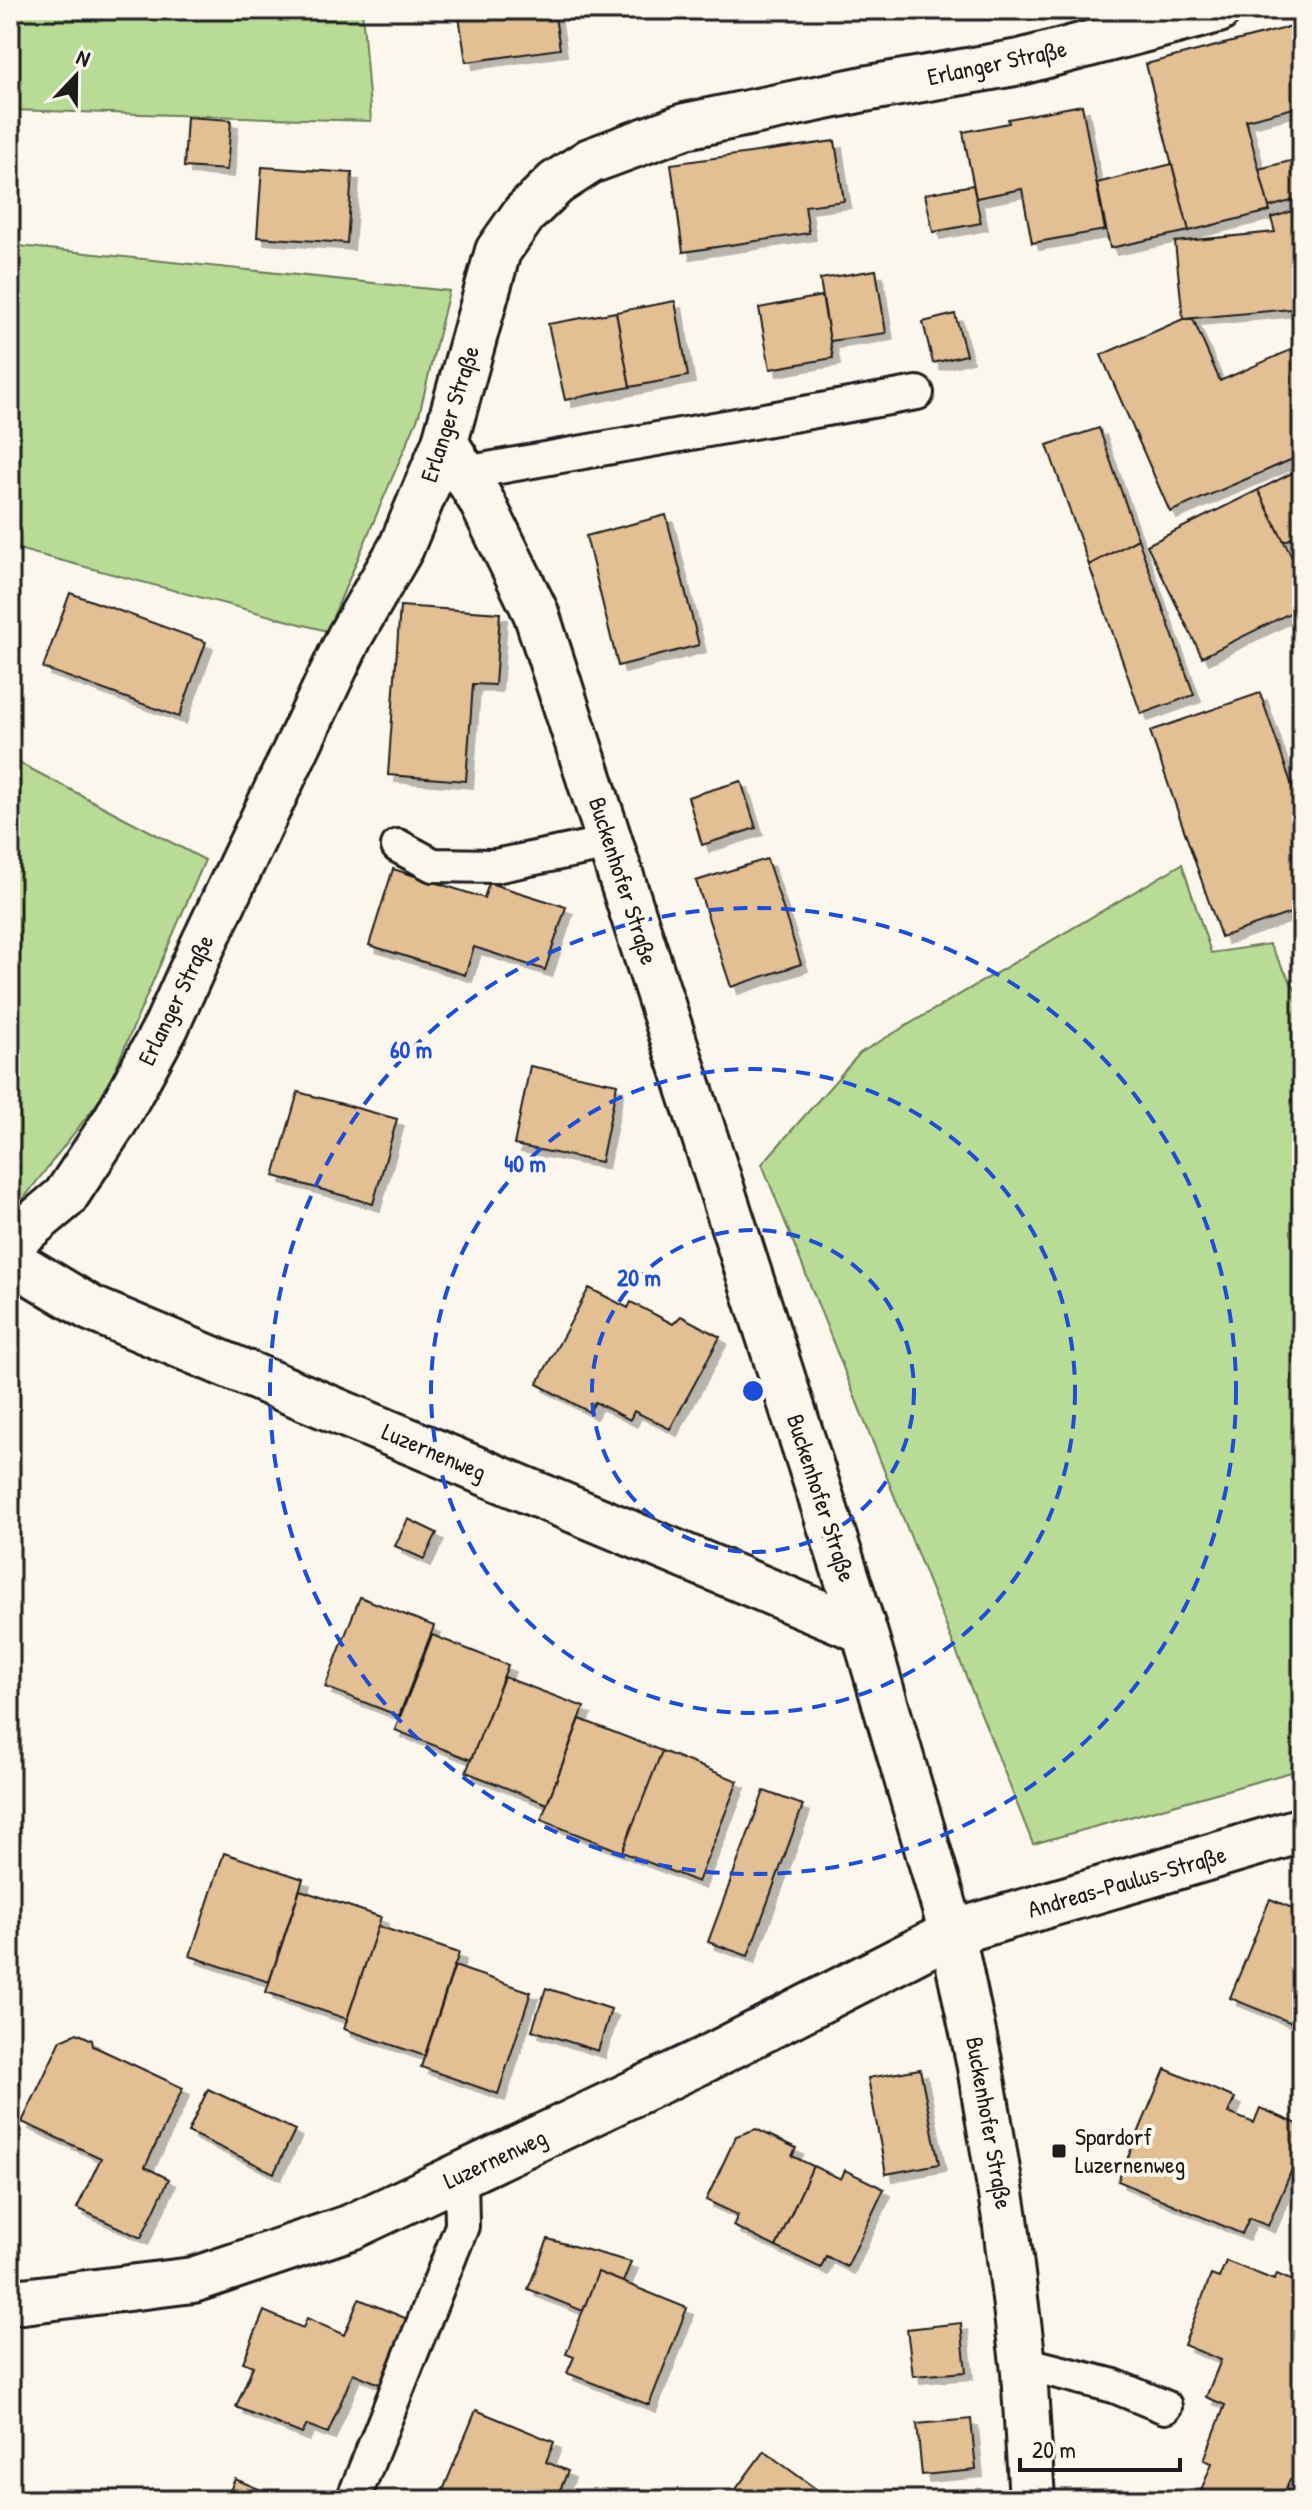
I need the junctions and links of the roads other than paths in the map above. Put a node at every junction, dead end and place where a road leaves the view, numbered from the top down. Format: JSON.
{"nodes":[{"id":1,"x":1218,"y":10,"type":"edge"},
{"id":2,"x":917,"y":393,"type":"dead end"},
{"id":3,"x":455,"y":458,"type":"junction"},
{"id":4,"x":610,"y":843,"type":"junction"},
{"id":5,"x":398,"y":846,"type":"dead end"},
{"id":6,"x":10,"y":1243,"type":"edge"},
{"id":7,"x":10,"y":1260,"type":"edge"},
{"id":8,"x":864,"y":1631,"type":"junction"},
{"id":9,"x":1302,"y":1830,"type":"edge"},
{"id":10,"x":952,"y":1933,"type":"junction"},
{"id":11,"x":461,"y":2175,"type":"junction"},
{"id":12,"x":10,"y":2299,"type":"edge"},
{"id":13,"x":1023,"y":2363,"type":"junction"},
{"id":14,"x":1165,"y":2407,"type":"dead end"},
{"id":15,"x":353,"y":2500,"type":"edge"},
{"id":16,"x":1032,"y":2500,"type":"edge"}],
"edges":[{"from":1,"to":3,"type":"street","name":"Erlanger Straße"},
{"from":2,"to":3,"type":"lane"},
{"from":3,"to":4,"type":"street","name":"Buckenhofer Straße"},
{"from":3,"to":6,"type":"street","name":"Erlanger Straße"},
{"from":4,"to":5,"type":"lane"},
{"from":4,"to":8,"type":"street","name":"Buckenhofer Straße"},
{"from":7,"to":8,"type":"street","name":"Luzernenweg"},
{"from":8,"to":10,"type":"street","name":"Buckenhofer Straße"},
{"from":9,"to":10,"type":"street","name":"Andreas-Paulus-Straße"},
{"from":10,"to":11,"type":"street","name":"Luzernenweg"},
{"from":10,"to":13,"type":"street","name":"Buckenhofer Straße"},
{"from":11,"to":12,"type":"street","name":"Luzernenweg"},
{"from":11,"to":15,"type":"lane"},
{"from":13,"to":14,"type":"lane"},
{"from":13,"to":16,"type":"street","name":"Buckenhofer Straße"}]}
